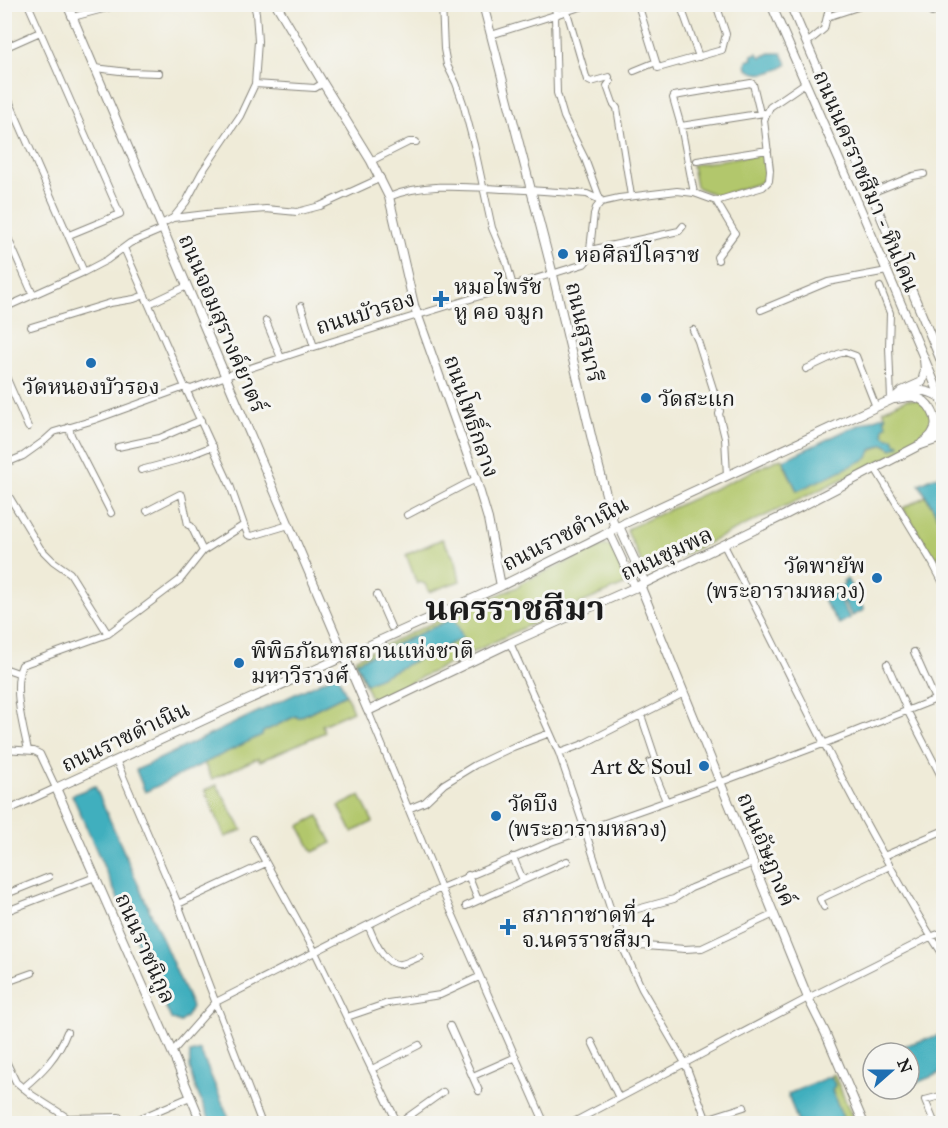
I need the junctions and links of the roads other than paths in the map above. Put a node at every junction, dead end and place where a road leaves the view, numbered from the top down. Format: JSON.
{"nodes":[{"id":1,"x":28,"y":4,"type":"edge"},
{"id":2,"x":67,"y":4,"type":"edge"},
{"id":3,"x":122,"y":4,"type":"edge"},
{"id":4,"x":254,"y":4,"type":"edge"},
{"id":5,"x":276,"y":4,"type":"edge"},
{"id":6,"x":442,"y":4,"type":"edge"},
{"id":7,"x":483,"y":4,"type":"edge"},
{"id":8,"x":553,"y":4,"type":"edge"},
{"id":9,"x":590,"y":4,"type":"edge"},
{"id":10,"x":638,"y":4,"type":"edge"},
{"id":11,"x":680,"y":4,"type":"edge"},
{"id":12,"x":716,"y":4,"type":"edge"},
{"id":13,"x":771,"y":4,"type":"edge"},
{"id":14,"x":790,"y":4,"type":"edge"},
{"id":15,"x":830,"y":4,"type":"edge"},
{"id":16,"x":867,"y":4,"type":"edge"},
{"id":17,"x":930,"y":4,"type":"edge"},
{"id":18,"x":567,"y":12,"type":"junction"},
{"id":19,"x":932,"y":13,"type":"dead end"},
{"id":20,"x":556,"y":15,"type":"junction"},
{"id":21,"x":827,"y":17,"type":"junction"},
{"id":22,"x":73,"y":18,"type":"junction"},
{"id":23,"x":40,"y":32,"type":"junction"},
{"id":24,"x":491,"y":35,"type":"junction"},
{"id":25,"x":807,"y":43,"type":"junction"},
{"id":26,"x":4,"y":48,"type":"edge"},
{"id":27,"x":699,"y":57,"type":"junction"},
{"id":28,"x":656,"y":62,"type":"junction"},
{"id":29,"x":95,"y":68,"type":"junction"},
{"id":30,"x":634,"y":71,"type":"dead end"},
{"id":31,"x":159,"y":73,"type":"dead end"},
{"id":32,"x":323,"y":83,"type":"junction"},
{"id":33,"x":805,"y":83,"type":"junction"},
{"id":34,"x":255,"y":84,"type":"junction"},
{"id":35,"x":4,"y":89,"type":"edge"},
{"id":36,"x":763,"y":113,"type":"junction"},
{"id":37,"x":681,"y":126,"type":"junction"},
{"id":38,"x":416,"y":142,"type":"dead end"},
{"id":39,"x":768,"y":150,"type":"junction"},
{"id":40,"x":371,"y":161,"type":"junction"},
{"id":41,"x":697,"y":161,"type":"dead end"},
{"id":42,"x":924,"y":174,"type":"dead end"},
{"id":43,"x":381,"y":178,"type":"junction"},
{"id":44,"x":483,"y":188,"type":"junction"},
{"id":45,"x":531,"y":190,"type":"junction"},
{"id":46,"x":694,"y":193,"type":"junction"},
{"id":47,"x":871,"y":193,"type":"junction"},
{"id":48,"x":631,"y":196,"type":"junction"},
{"id":49,"x":389,"y":197,"type":"junction"},
{"id":50,"x":716,"y":201,"type":"junction"},
{"id":51,"x":601,"y":202,"type":"junction"},
{"id":52,"x":173,"y":218,"type":"junction"},
{"id":53,"x":162,"y":226,"type":"junction"},
{"id":54,"x":683,"y":226,"type":"dead end"},
{"id":55,"x":4,"y":229,"type":"edge"},
{"id":56,"x":69,"y":236,"type":"junction"},
{"id":57,"x":124,"y":248,"type":"junction"},
{"id":58,"x":590,"y":250,"type":"junction"},
{"id":59,"x":718,"y":260,"type":"dead end"},
{"id":60,"x":887,"y":272,"type":"junction"},
{"id":61,"x":84,"y":273,"type":"junction"},
{"id":62,"x":553,"y":275,"type":"junction"},
{"id":63,"x":187,"y":286,"type":"junction"},
{"id":64,"x":513,"y":286,"type":"junction"},
{"id":65,"x":880,"y":287,"type":"dead end"},
{"id":66,"x":33,"y":295,"type":"junction"},
{"id":67,"x":145,"y":295,"type":"junction"},
{"id":68,"x":149,"y":304,"type":"junction"},
{"id":69,"x":301,"y":306,"type":"dead end"},
{"id":70,"x":4,"y":308,"type":"edge"},
{"id":71,"x":903,"y":308,"type":"junction"},
{"id":72,"x":761,"y":310,"type":"dead end"},
{"id":73,"x":890,"y":313,"type":"junction"},
{"id":74,"x":417,"y":315,"type":"junction"},
{"id":75,"x":266,"y":321,"type":"dead end"},
{"id":76,"x":30,"y":327,"type":"dead end"},
{"id":77,"x":693,"y":330,"type":"dead end"},
{"id":78,"x":314,"y":347,"type":"junction"},
{"id":79,"x":280,"y":358,"type":"junction"},
{"id":80,"x":924,"y":359,"type":"junction"},
{"id":81,"x":944,"y":368,"type":"edge"},
{"id":82,"x":806,"y":369,"type":"dead end"},
{"id":83,"x":4,"y":372,"type":"edge"},
{"id":84,"x":226,"y":376,"type":"junction"},
{"id":85,"x":940,"y":385,"type":"edge"},
{"id":86,"x":185,"y":387,"type":"junction"},
{"id":87,"x":892,"y":400,"type":"junction"},
{"id":88,"x":942,"y":401,"type":"edge"},
{"id":89,"x":876,"y":407,"type":"junction"},
{"id":90,"x":201,"y":420,"type":"junction"},
{"id":91,"x":944,"y":425,"type":"edge"},
{"id":92,"x":28,"y":427,"type":"dead end"},
{"id":93,"x":69,"y":428,"type":"junction"},
{"id":94,"x":944,"y":437,"type":"edge"},
{"id":95,"x":213,"y":446,"type":"junction"},
{"id":96,"x":918,"y":446,"type":"junction"},
{"id":97,"x":118,"y":447,"type":"dead end"},
{"id":98,"x":4,"y":464,"type":"edge"},
{"id":99,"x":875,"y":468,"type":"junction"},
{"id":100,"x":141,"y":470,"type":"dead end"},
{"id":101,"x":727,"y":476,"type":"junction"},
{"id":102,"x":476,"y":479,"type":"junction"},
{"id":103,"x":4,"y":488,"type":"edge"},
{"id":104,"x":147,"y":511,"type":"dead end"},
{"id":105,"x":111,"y":513,"type":"dead end"},
{"id":106,"x":407,"y":515,"type":"dead end"},
{"id":107,"x":244,"y":525,"type":"junction"},
{"id":108,"x":289,"y":525,"type":"junction"},
{"id":109,"x":614,"y":529,"type":"junction"},
{"id":110,"x":724,"y":545,"type":"junction"},
{"id":111,"x":203,"y":551,"type":"junction"},
{"id":112,"x":944,"y":585,"type":"edge"},
{"id":113,"x":501,"y":586,"type":"junction"},
{"id":114,"x":640,"y":586,"type":"junction"},
{"id":115,"x":377,"y":596,"type":"dead end"},
{"id":116,"x":391,"y":627,"type":"dead end"},
{"id":117,"x":108,"y":634,"type":"junction"},
{"id":118,"x":510,"y":643,"type":"junction"},
{"id":119,"x":914,"y":652,"type":"dead end"},
{"id":120,"x":345,"y":656,"type":"junction"},
{"id":121,"x":888,"y":664,"type":"dead end"},
{"id":122,"x":4,"y":668,"type":"edge"},
{"id":123,"x":18,"y":673,"type":"junction"},
{"id":124,"x":684,"y":693,"type":"junction"},
{"id":125,"x":944,"y":696,"type":"edge"},
{"id":126,"x":935,"y":699,"type":"junction"},
{"id":127,"x":907,"y":710,"type":"junction"},
{"id":128,"x":368,"y":711,"type":"junction"},
{"id":129,"x":641,"y":715,"type":"junction"},
{"id":130,"x":550,"y":733,"type":"junction"},
{"id":131,"x":823,"y":744,"type":"junction"},
{"id":132,"x":4,"y":749,"type":"edge"},
{"id":133,"x":28,"y":750,"type":"junction"},
{"id":134,"x":558,"y":753,"type":"junction"},
{"id":135,"x":116,"y":760,"type":"junction"},
{"id":136,"x":721,"y":782,"type":"junction"},
{"id":137,"x":944,"y":782,"type":"edge"},
{"id":138,"x":56,"y":788,"type":"junction"},
{"id":139,"x":666,"y":801,"type":"junction"},
{"id":140,"x":408,"y":809,"type":"junction"},
{"id":141,"x":4,"y":812,"type":"edge"},
{"id":142,"x":585,"y":830,"type":"junction"},
{"id":143,"x":940,"y":832,"type":"dead end"},
{"id":144,"x":253,"y":839,"type":"dead end"},
{"id":145,"x":884,"y":855,"type":"junction"},
{"id":146,"x":513,"y":857,"type":"junction"},
{"id":147,"x":567,"y":861,"type":"dead end"},
{"id":148,"x":266,"y":862,"type":"junction"},
{"id":149,"x":753,"y":863,"type":"junction"},
{"id":150,"x":890,"y":866,"type":"junction"},
{"id":151,"x":468,"y":875,"type":"junction"},
{"id":152,"x":49,"y":877,"type":"dead end"},
{"id":153,"x":95,"y":877,"type":"junction"},
{"id":154,"x":523,"y":880,"type":"junction"},
{"id":155,"x":441,"y":888,"type":"junction"},
{"id":156,"x":4,"y":895,"type":"edge"},
{"id":157,"x":478,"y":900,"type":"junction"},
{"id":158,"x":178,"y":904,"type":"junction"},
{"id":159,"x":466,"y":906,"type":"dead end"},
{"id":160,"x":824,"y":907,"type":"dead end"},
{"id":161,"x":4,"y":912,"type":"edge"},
{"id":162,"x":774,"y":914,"type":"junction"},
{"id":163,"x":612,"y":916,"type":"junction"},
{"id":164,"x":368,"y":925,"type":"junction"},
{"id":165,"x":944,"y":932,"type":"edge"},
{"id":166,"x":930,"y":937,"type":"junction"},
{"id":167,"x":623,"y":948,"type":"junction"},
{"id":168,"x":315,"y":952,"type":"junction"},
{"id":169,"x":944,"y":956,"type":"edge"},
{"id":170,"x":420,"y":957,"type":"dead end"},
{"id":171,"x":32,"y":973,"type":"dead end"},
{"id":172,"x":479,"y":976,"type":"junction"},
{"id":173,"x":4,"y":983,"type":"edge"},
{"id":174,"x":808,"y":998,"type":"junction"},
{"id":175,"x":216,"y":1002,"type":"junction"},
{"id":176,"x":347,"y":1017,"type":"junction"},
{"id":177,"x":450,"y":1026,"type":"dead end"},
{"id":178,"x":67,"y":1032,"type":"dead end"},
{"id":179,"x":592,"y":1042,"type":"dead end"},
{"id":180,"x":419,"y":1045,"type":"dead end"},
{"id":181,"x":172,"y":1052,"type":"junction"},
{"id":182,"x":4,"y":1057,"type":"edge"},
{"id":183,"x":516,"y":1057,"type":"junction"},
{"id":184,"x":685,"y":1063,"type":"junction"},
{"id":185,"x":372,"y":1069,"type":"junction"},
{"id":186,"x":473,"y":1076,"type":"junction"},
{"id":187,"x":23,"y":1088,"type":"junction"},
{"id":188,"x":443,"y":1092,"type":"dead end"},
{"id":189,"x":479,"y":1092,"type":"dead end"},
{"id":190,"x":944,"y":1095,"type":"edge"},
{"id":191,"x":190,"y":1097,"type":"junction"},
{"id":192,"x":619,"y":1098,"type":"junction"},
{"id":193,"x":744,"y":1107,"type":"dead end"},
{"id":194,"x":707,"y":1121,"type":"edge"},
{"id":195,"x":126,"y":1124,"type":"edge"},
{"id":196,"x":202,"y":1124,"type":"edge"},
{"id":197,"x":262,"y":1124,"type":"edge"},
{"id":198,"x":398,"y":1124,"type":"edge"},
{"id":199,"x":545,"y":1124,"type":"edge"},
{"id":200,"x":570,"y":1124,"type":"edge"},
{"id":201,"x":864,"y":1124,"type":"edge"},
{"id":202,"x":934,"y":1124,"type":"edge"}],
"edges":[{"from":1,"to":23,"type":"street"},
{"from":2,"to":22,"type":"main road","name":"ถนนจอมสุรางค์ยาตร์"},
{"from":3,"to":22,"type":"street"},
{"from":4,"to":34,"type":"street"},
{"from":5,"to":32,"type":"main road","name":"ถนนโพธิ์กลาง"},
{"from":6,"to":44,"type":"street"},
{"from":7,"to":24,"type":"main road","name":"ถนนสุรนารี"},
{"from":8,"to":20,"type":"street"},
{"from":9,"to":18,"type":"street"},
{"from":10,"to":28,"type":"street"},
{"from":11,"to":27,"type":"street"},
{"from":12,"to":27,"type":"street"},
{"from":13,"to":33,"type":"main road","name":"ถนนนครราชสีมา - หินโคน"},
{"from":14,"to":25,"type":"main road","name":"ถนนนครราชสีมา - หินโคน"},
{"from":15,"to":21,"type":"street"},
{"from":16,"to":21,"type":"street"},
{"from":17,"to":19,"type":"street"},
{"from":18,"to":20,"type":"street"},
{"from":18,"to":48,"type":"street"},
{"from":20,"to":24,"type":"street"},
{"from":20,"to":51,"type":"street"},
{"from":21,"to":25,"type":"street"},
{"from":22,"to":29,"type":"main road","name":"ถนนจอมสุรางค์ยาตร์"},
{"from":23,"to":26,"type":"street"},
{"from":23,"to":56,"type":"street"},
{"from":24,"to":45,"type":"main road","name":"ถนนสุรนารี"},
{"from":25,"to":47,"type":"main road","name":"ถนนนครราชสีมา - หินโคน"},
{"from":27,"to":28,"type":"street"},
{"from":28,"to":30,"type":"street"},
{"from":29,"to":31,"type":"street"},
{"from":29,"to":53,"type":"main road","name":"ถนนจอมสุรางค์ยาตร์"},
{"from":32,"to":34,"type":"street"},
{"from":32,"to":40,"type":"main road","name":"ถนนโพธิ์กลาง"},
{"from":33,"to":36,"type":"street"},
{"from":33,"to":60,"type":"main road","name":"ถนนนครราชสีมา - หินโคน"},
{"from":34,"to":52,"type":"street"},
{"from":35,"to":56,"type":"street"},
{"from":36,"to":37,"type":"street"},
{"from":36,"to":37,"type":"street"},
{"from":36,"to":39,"type":"street"},
{"from":37,"to":46,"type":"street"},
{"from":38,"to":40,"type":"street"},
{"from":39,"to":41,"type":"street"},
{"from":39,"to":50,"type":"street"},
{"from":40,"to":43,"type":"main road","name":"ถนนโพธิ์กลาง"},
{"from":42,"to":47,"type":"street"},
{"from":43,"to":49,"type":"main road","name":"ถนนโพธิ์กลาง"},
{"from":43,"to":52,"type":"street"},
{"from":44,"to":45,"type":"street"},
{"from":44,"to":49,"type":"street"},
{"from":44,"to":64,"type":"street"},
{"from":45,"to":51,"type":"street"},
{"from":45,"to":62,"type":"main road","name":"ถนนสุรนารี"},
{"from":46,"to":48,"type":"street"},
{"from":46,"to":50,"type":"street"},
{"from":47,"to":81,"type":"main road","name":"ถนนนครราชสีมา - หินโคน"},
{"from":48,"to":51,"type":"street"},
{"from":49,"to":74,"type":"main road","name":"ถนนโพธิ์กลาง"},
{"from":50,"to":59,"type":"street"},
{"from":51,"to":58,"type":"street"},
{"from":52,"to":53,"type":"street"},
{"from":53,"to":57,"type":"street"},
{"from":53,"to":63,"type":"main road","name":"ถนนจอมสุรางค์ยาตร์"},
{"from":54,"to":58,"type":"street"},
{"from":55,"to":66,"type":"street"},
{"from":56,"to":61,"type":"street"},
{"from":57,"to":61,"type":"street"},
{"from":57,"to":67,"type":"street"},
{"from":58,"to":62,"type":"street","name":"ถนนบัวรอง"},
{"from":60,"to":71,"type":"main road","name":"ถนนนครราชสีมา - หินโคน"},
{"from":60,"to":72,"type":"street"},
{"from":61,"to":66,"type":"street"},
{"from":62,"to":64,"type":"street","name":"ถนนบัวรอง"},
{"from":62,"to":109,"type":"main road","name":"ถนนสุรนารี"},
{"from":63,"to":68,"type":"street"},
{"from":63,"to":84,"type":"main road","name":"ถนนจอมสุรางค์ยาตร์"},
{"from":64,"to":74,"type":"street","name":"ถนนบัวรอง"},
{"from":65,"to":73,"type":"street"},
{"from":66,"to":70,"type":"street"},
{"from":67,"to":68,"type":"street"},
{"from":67,"to":76,"type":"street"},
{"from":68,"to":86,"type":"street"},
{"from":69,"to":78,"type":"street"},
{"from":71,"to":73,"type":"street"},
{"from":71,"to":80,"type":"main road","name":"ถนนนครราชสีมา - หินโคน"},
{"from":73,"to":87,"type":"street"},
{"from":74,"to":78,"type":"street","name":"ถนนบัวรอง"},
{"from":74,"to":102,"type":"main road","name":"ถนนโพธิ์กลาง"},
{"from":75,"to":79,"type":"street"},
{"from":77,"to":101,"type":"street"},
{"from":78,"to":79,"type":"street","name":"ถนนบัวรอง"},
{"from":79,"to":84,"type":"street","name":"ถนนบัวรอง"},
{"from":80,"to":85,"type":"main road","name":"ถนนนครราชสีมา - หินโคน"},
{"from":80,"to":87,"type":"main road","name":"ถนนราชดำเนิน"},
{"from":82,"to":89,"type":"street"},
{"from":83,"to":92,"type":"street"},
{"from":84,"to":86,"type":"street","name":"ถนนบัวรอง"},
{"from":84,"to":108,"type":"main road","name":"ถนนจอมสุรางค์ยาตร์"},
{"from":85,"to":88,"type":"main road","name":"ถนนนครราชสีมา - หินโคน"},
{"from":86,"to":90,"type":"street"},
{"from":86,"to":93,"type":"street","name":"ถนนบัวรอง"},
{"from":87,"to":88,"type":"main road"},
{"from":87,"to":89,"type":"main road","name":"ถนนราชดำเนิน"},
{"from":87,"to":96,"type":"main road"},
{"from":89,"to":101,"type":"main road","name":"ถนนราชดำเนิน"},
{"from":90,"to":95,"type":"street"},
{"from":90,"to":97,"type":"street"},
{"from":91,"to":96,"type":"main road"},
{"from":93,"to":98,"type":"street","name":"ถนนบัวรอง"},
{"from":93,"to":105,"type":"street"},
{"from":94,"to":96,"type":"main road","name":"ถนนชุมพล"},
{"from":95,"to":100,"type":"street"},
{"from":95,"to":107,"type":"street"},
{"from":96,"to":99,"type":"main road","name":"ถนนชุมพล"},
{"from":99,"to":110,"type":"main road","name":"ถนนชุมพล"},
{"from":99,"to":112,"type":"street"},
{"from":101,"to":109,"type":"main road","name":"ถนนราชดำเนิน"},
{"from":102,"to":106,"type":"street"},
{"from":102,"to":113,"type":"main road","name":"ถนนโพธิ์กลาง"},
{"from":103,"to":117,"type":"street"},
{"from":104,"to":111,"type":"street"},
{"from":107,"to":108,"type":"street"},
{"from":107,"to":111,"type":"street"},
{"from":108,"to":120,"type":"main road","name":"ถนนจอมสุรางค์ยาตร์"},
{"from":109,"to":113,"type":"main road","name":"ถนนราชดำเนิน"},
{"from":109,"to":114,"type":"main road","name":"ถนนสุรนารี"},
{"from":110,"to":114,"type":"main road","name":"ถนนชุมพล"},
{"from":110,"to":131,"type":"street"},
{"from":111,"to":117,"type":"street"},
{"from":113,"to":120,"type":"main road","name":"ถนนราชดำเนิน"},
{"from":114,"to":118,"type":"main road","name":"ถนนชุมพล"},
{"from":114,"to":124,"type":"main road","name":"ถนนอัษฎางค์"},
{"from":115,"to":116,"type":"street"},
{"from":117,"to":123,"type":"street"},
{"from":118,"to":128,"type":"main road","name":"ถนนชุมพล"},
{"from":118,"to":130,"type":"street"},
{"from":119,"to":126,"type":"street"},
{"from":120,"to":128,"type":"main road","name":"ถนนจอมสุรางค์ยาตร์"},
{"from":120,"to":135,"type":"main road","name":"ถนนราชดำเนิน"},
{"from":121,"to":127,"type":"street"},
{"from":122,"to":123,"type":"street"},
{"from":123,"to":133,"type":"street"},
{"from":124,"to":129,"type":"street"},
{"from":124,"to":136,"type":"main road","name":"ถนนอัษฎางค์"},
{"from":125,"to":126,"type":"street"},
{"from":126,"to":127,"type":"street"},
{"from":127,"to":131,"type":"street"},
{"from":127,"to":137,"type":"street"},
{"from":128,"to":140,"type":"street"},
{"from":129,"to":134,"type":"street"},
{"from":129,"to":139,"type":"street"},
{"from":130,"to":134,"type":"street"},
{"from":130,"to":140,"type":"street"},
{"from":131,"to":136,"type":"street"},
{"from":131,"to":145,"type":"street"},
{"from":132,"to":133,"type":"street"},
{"from":133,"to":138,"type":"street"},
{"from":134,"to":142,"type":"street"},
{"from":135,"to":138,"type":"main road","name":"ถนนราชดำเนิน"},
{"from":135,"to":158,"type":"street"},
{"from":136,"to":139,"type":"street"},
{"from":136,"to":149,"type":"main road","name":"ถนนอัษฎางค์"},
{"from":138,"to":141,"type":"street","name":"ถนนราชดำเนิน"},
{"from":138,"to":153,"type":"main road","name":"ถนนราชนิกูล"},
{"from":139,"to":142,"type":"street"},
{"from":140,"to":155,"type":"street"},
{"from":142,"to":146,"type":"street"},
{"from":142,"to":163,"type":"street"},
{"from":143,"to":145,"type":"street"},
{"from":144,"to":148,"type":"street"},
{"from":145,"to":150,"type":"street"},
{"from":146,"to":151,"type":"street"},
{"from":146,"to":154,"type":"street"},
{"from":147,"to":154,"type":"street"},
{"from":148,"to":158,"type":"street"},
{"from":148,"to":168,"type":"street"},
{"from":149,"to":162,"type":"main road","name":"ถนนอัษฎางค์"},
{"from":149,"to":163,"type":"street"},
{"from":150,"to":160,"type":"street"},
{"from":150,"to":166,"type":"street"},
{"from":151,"to":155,"type":"street"},
{"from":151,"to":157,"type":"street"},
{"from":152,"to":156,"type":"street"},
{"from":153,"to":161,"type":"street"},
{"from":153,"to":181,"type":"main road","name":"ถนนราชนิกูล"},
{"from":154,"to":157,"type":"street"},
{"from":155,"to":164,"type":"street"},
{"from":155,"to":172,"type":"street"},
{"from":157,"to":159,"type":"street"},
{"from":158,"to":175,"type":"street"},
{"from":162,"to":167,"type":"street"},
{"from":162,"to":174,"type":"main road","name":"ถนนอัษฎางค์"},
{"from":163,"to":167,"type":"street"},
{"from":164,"to":168,"type":"street"},
{"from":164,"to":170,"type":"street"},
{"from":165,"to":166,"type":"street"},
{"from":166,"to":169,"type":"street"},
{"from":166,"to":174,"type":"street"},
{"from":167,"to":184,"type":"street"},
{"from":168,"to":175,"type":"street"},
{"from":168,"to":176,"type":"street"},
{"from":171,"to":173,"type":"street"},
{"from":172,"to":176,"type":"street"},
{"from":172,"to":183,"type":"street"},
{"from":174,"to":184,"type":"street"},
{"from":174,"to":201,"type":"main road","name":"ถนนอัษฎางค์"},
{"from":175,"to":181,"type":"street"},
{"from":175,"to":197,"type":"street"},
{"from":176,"to":185,"type":"street"},
{"from":177,"to":186,"type":"street"},
{"from":178,"to":187,"type":"street"},
{"from":179,"to":192,"type":"street"},
{"from":180,"to":185,"type":"street"},
{"from":181,"to":191,"type":"main road","name":"ถนนราชนิกูล"},
{"from":182,"to":187,"type":"street"},
{"from":183,"to":186,"type":"street"},
{"from":183,"to":199,"type":"street"},
{"from":184,"to":192,"type":"street"},
{"from":184,"to":194,"type":"street"},
{"from":185,"to":198,"type":"street"},
{"from":186,"to":189,"type":"street"},
{"from":187,"to":195,"type":"street"},
{"from":188,"to":198,"type":"street"},
{"from":190,"to":202,"type":"street"},
{"from":191,"to":195,"type":"street"},
{"from":191,"to":196,"type":"main road","name":"ถนนราชนิกูล"},
{"from":192,"to":200,"type":"street"},
{"from":193,"to":194,"type":"street"}]}
